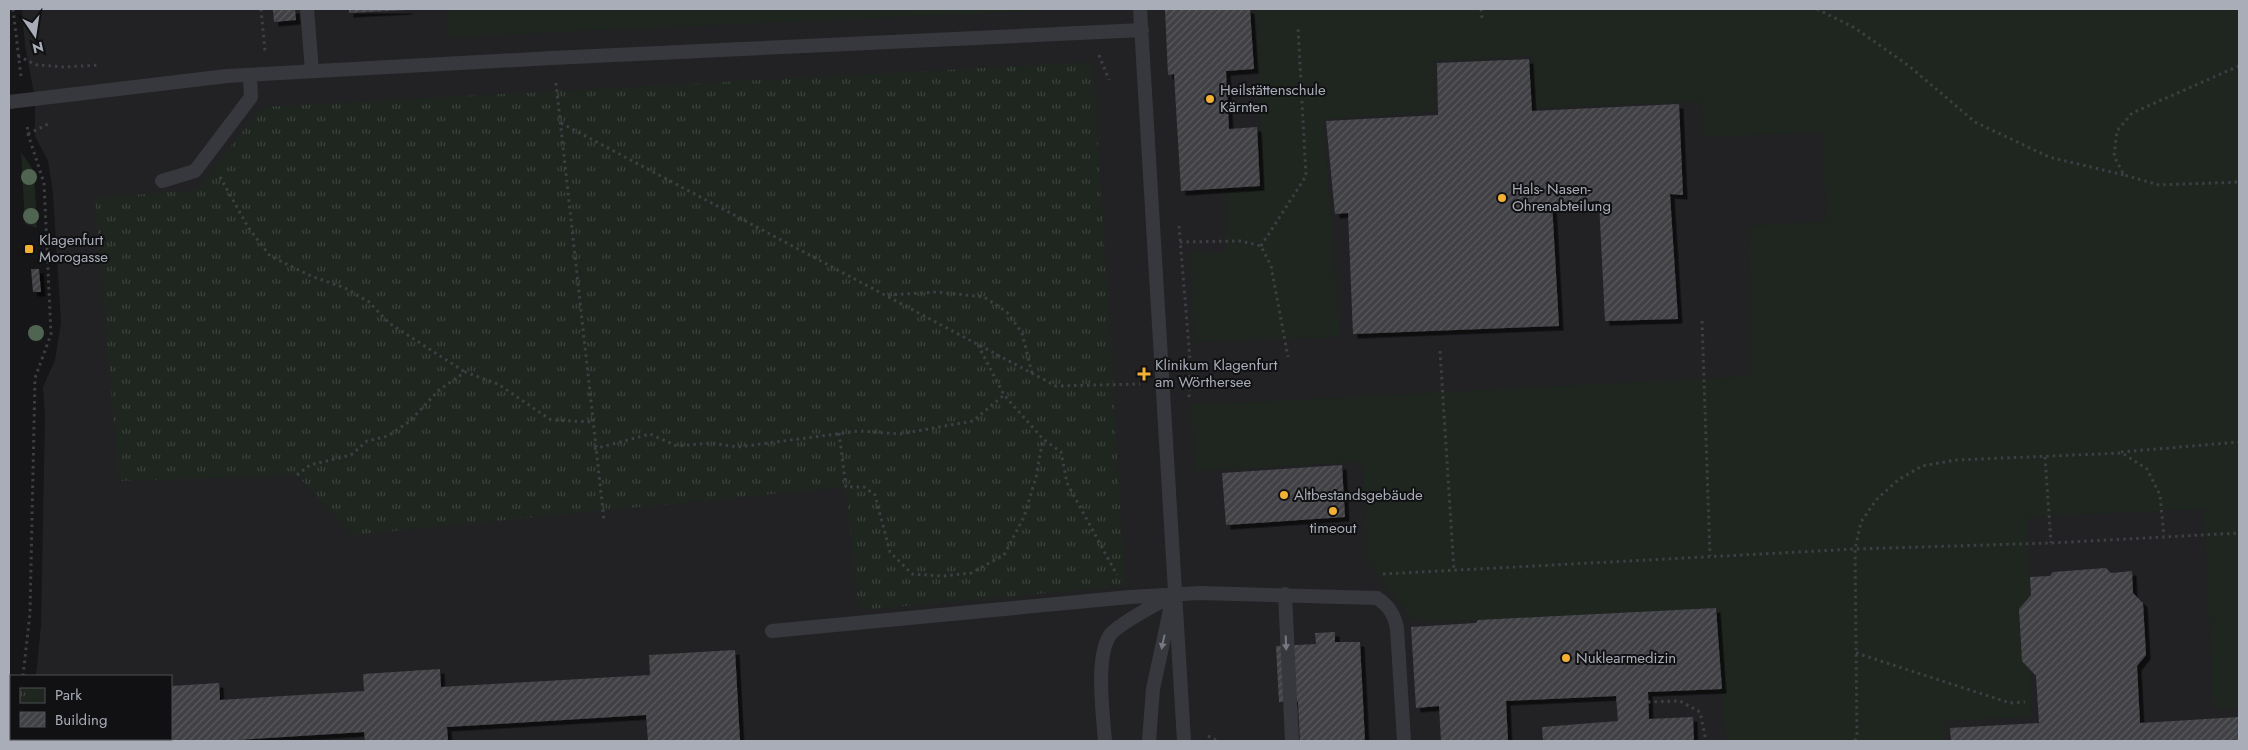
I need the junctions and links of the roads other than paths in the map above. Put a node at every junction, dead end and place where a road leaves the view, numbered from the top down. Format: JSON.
{"nodes":[{"id":1,"x":307,"y":9,"type":"edge"},
{"id":2,"x":1140,"y":9,"type":"edge"},
{"id":3,"x":1142,"y":30,"type":"junction"},
{"id":4,"x":312,"y":71,"type":"junction"},
{"id":5,"x":250,"y":75,"type":"junction"},
{"id":6,"x":9,"y":102,"type":"edge"},
{"id":7,"x":162,"y":180,"type":"dead end"},
{"id":8,"x":1174,"y":594,"type":"junction"},
{"id":9,"x":1285,"y":594,"type":"junction"},
{"id":10,"x":772,"y":631,"type":"dead end"},
{"id":11,"x":1105,"y":741,"type":"edge"},
{"id":12,"x":1149,"y":741,"type":"edge"},
{"id":13,"x":1184,"y":741,"type":"edge"},
{"id":14,"x":1292,"y":741,"type":"edge"},
{"id":15,"x":1404,"y":741,"type":"edge"}],
"edges":[{"from":1,"to":4,"type":"lane"},
{"from":2,"to":3,"type":"lane"},
{"from":3,"to":4,"type":"lane"},
{"from":3,"to":8,"type":"lane"},
{"from":4,"to":5,"type":"lane"},
{"from":5,"to":6,"type":"lane"},
{"from":5,"to":7,"type":"lane"},
{"from":8,"to":9,"type":"lane"},
{"from":8,"to":10,"type":"lane"},
{"from":8,"to":11,"type":"lane"},
{"from":8,"to":12,"type":"lane","one_way":true},
{"from":8,"to":13,"type":"lane"},
{"from":9,"to":14,"type":"lane","one_way":true},
{"from":9,"to":15,"type":"lane"}]}
